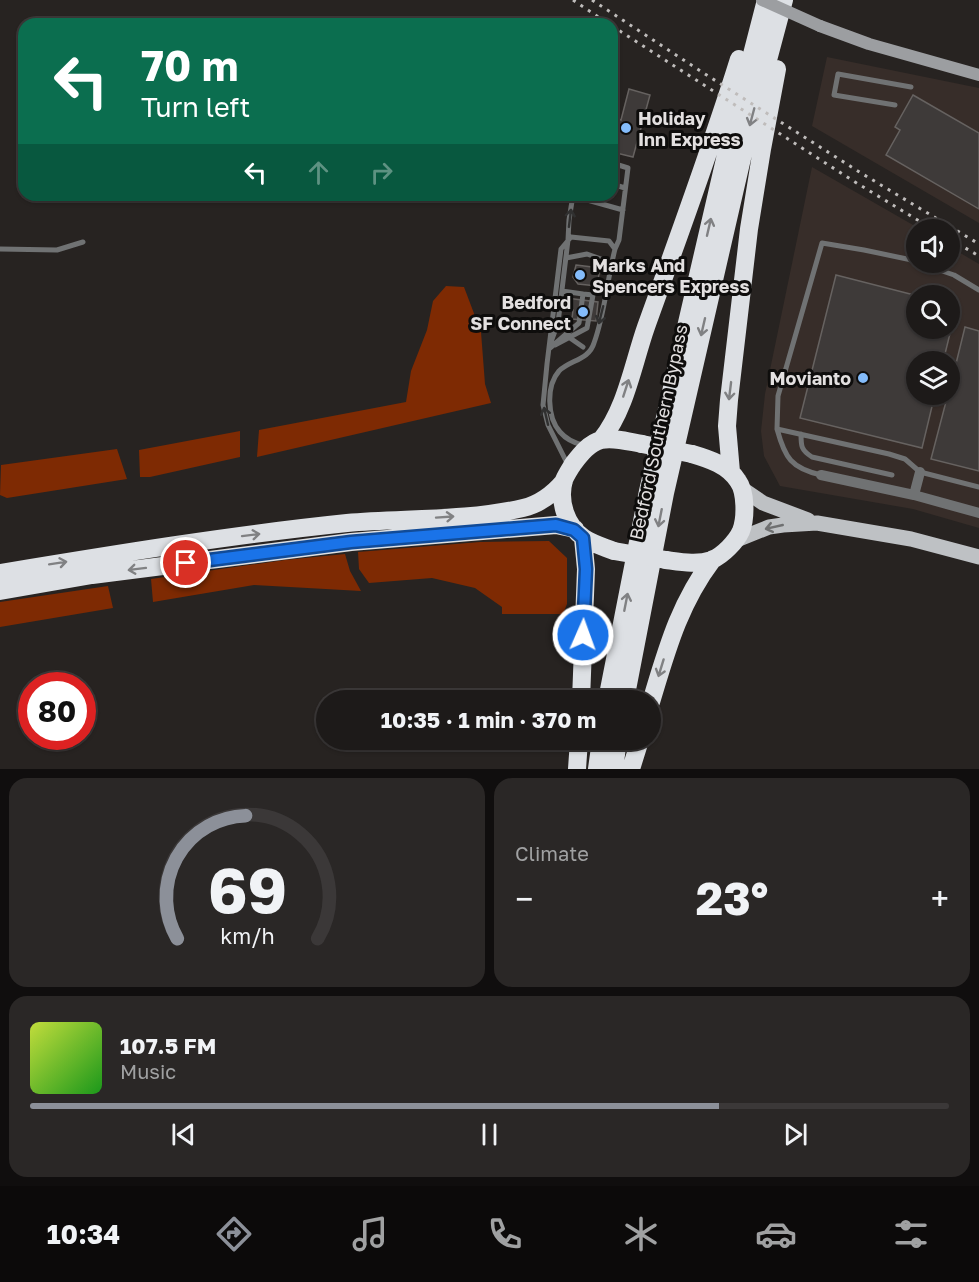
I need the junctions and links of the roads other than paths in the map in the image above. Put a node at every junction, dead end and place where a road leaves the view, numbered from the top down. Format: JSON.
{"nodes":[{"id":1,"x":758,"y":0,"type":"edge"},
{"id":2,"x":764,"y":0,"type":"edge"},
{"id":3,"x":784,"y":0,"type":"edge"},
{"id":4,"x":792,"y":0,"type":"edge"},
{"id":5,"x":979,"y":75,"type":"edge"},
{"id":6,"x":910,"y":87,"type":"dead end"},
{"id":7,"x":895,"y":105,"type":"dead end"},
{"id":8,"x":618,"y":165,"type":"edge"},
{"id":9,"x":618,"y":186,"type":"edge"},
{"id":10,"x":625,"y":188,"type":"junction"},
{"id":11,"x":572,"y":201,"type":"edge"},
{"id":12,"x":593,"y":201,"type":"edge"},
{"id":13,"x":623,"y":210,"type":"junction"},
{"id":14,"x":568,"y":240,"type":"junction"},
{"id":15,"x":83,"y":242,"type":"dead end"},
{"id":16,"x":0,"y":249,"type":"edge"},
{"id":17,"x":615,"y":249,"type":"junction"},
{"id":18,"x":566,"y":258,"type":"junction"},
{"id":19,"x":612,"y":263,"type":"junction"},
{"id":20,"x":979,"y":290,"type":"edge"},
{"id":21,"x":562,"y":291,"type":"junction"},
{"id":22,"x":583,"y":294,"type":"junction"},
{"id":23,"x":570,"y":339,"type":"junction"},
{"id":24,"x":583,"y":347,"type":"dead end"},
{"id":25,"x":548,"y":349,"type":"junction"},
{"id":26,"x":547,"y":364,"type":"junction"},
{"id":27,"x":560,"y":371,"type":"junction"},
{"id":28,"x":777,"y":429,"type":"junction"},
{"id":29,"x":801,"y":434,"type":"junction"},
{"id":30,"x":595,"y":443,"type":"junction"},
{"id":31,"x":731,"y":472,"type":"junction"},
{"id":32,"x":920,"y":472,"type":"junction"},
{"id":33,"x":567,"y":475,"type":"junction"},
{"id":34,"x":821,"y":475,"type":"joint"},
{"id":35,"x":892,"y":475,"type":"dead end"},
{"id":36,"x":979,"y":487,"type":"edge"},
{"id":37,"x":741,"y":488,"type":"junction"},
{"id":38,"x":914,"y":495,"type":"junction"},
{"id":39,"x":979,"y":513,"type":"edge"},
{"id":40,"x":817,"y":523,"type":"junction"},
{"id":41,"x":579,"y":534,"type":"junction"},
{"id":42,"x":734,"y":541,"type":"junction"},
{"id":43,"x":979,"y":557,"type":"edge"},
{"id":44,"x":713,"y":559,"type":"junction"},
{"id":45,"x":0,"y":573,"type":"edge"},
{"id":46,"x":0,"y":591,"type":"edge"},
{"id":47,"x":581,"y":690,"type":"edge"},
{"id":48,"x":609,"y":690,"type":"edge"},
{"id":49,"x":627,"y":690,"type":"edge"},
{"id":50,"x":655,"y":690,"type":"edge"},
{"id":51,"x":578,"y":750,"type":"edge"},
{"id":52,"x":600,"y":750,"type":"edge"},
{"id":53,"x":617,"y":750,"type":"edge"},
{"id":54,"x":637,"y":750,"type":"edge"},
{"id":55,"x":577,"y":769,"type":"edge"},
{"id":56,"x":597,"y":769,"type":"edge"},
{"id":57,"x":614,"y":769,"type":"edge"},
{"id":58,"x":631,"y":769,"type":"edge"}],
"edges":[{"from":30,"to":1,"type":"highway","one_way":true},
{"from":2,"to":5,"type":"main road","bridge":true},
{"from":48,"to":2,"type":"highway","name":"Bedford Southern Bypass","one_way":true},
{"from":3,"to":49,"type":"highway","name":"Bedford Southern Bypass","one_way":true},
{"from":4,"to":31,"type":"highway","one_way":true},
{"from":6,"to":7,"type":"lane"},
{"from":8,"to":10,"type":"lane"},
{"from":9,"to":10,"type":"lane"},
{"from":10,"to":13,"type":"lane"},
{"from":14,"to":11,"type":"lane","one_way":true},
{"from":12,"to":13,"type":"lane"},
{"from":13,"to":17,"type":"lane"},
{"from":14,"to":17,"type":"lane"},
{"from":14,"to":18,"type":"lane"},
{"from":14,"to":25,"type":"lane"},
{"from":15,"to":16,"type":"lane"},
{"from":17,"to":19,"type":"lane"},
{"from":18,"to":19,"type":"lane"},
{"from":18,"to":21,"type":"lane"},
{"from":19,"to":27,"type":"lane","one_way":true},
{"from":20,"to":28,"type":"lane"},
{"from":21,"to":22,"type":"lane"},
{"from":21,"to":25,"type":"lane"},
{"from":22,"to":23,"type":"lane"},
{"from":22,"to":25,"type":"lane"},
{"from":23,"to":24,"type":"lane"},
{"from":23,"to":25,"type":"lane"},
{"from":25,"to":26,"type":"lane"},
{"from":26,"to":27,"type":"lane"},
{"from":33,"to":26,"type":"lane","one_way":true},
{"from":27,"to":30,"type":"lane"},
{"from":28,"to":29,"type":"lane"},
{"from":28,"to":34,"type":"lane"},
{"from":29,"to":32,"type":"lane"},
{"from":29,"to":35,"type":"lane"},
{"from":30,"to":31,"type":"highway","bridge":true},
{"from":30,"to":33,"type":"highway"},
{"from":31,"to":37,"type":"highway"},
{"from":32,"to":36,"type":"lane"},
{"from":32,"to":38,"type":"street"},
{"from":33,"to":41,"type":"highway"},
{"from":45,"to":33,"type":"highway","one_way":true},
{"from":34,"to":38,"type":"street"},
{"from":37,"to":40,"type":"main road"},
{"from":37,"to":42,"type":"highway"},
{"from":38,"to":39,"type":"street"},
{"from":40,"to":42,"type":"main road","one_way":true},
{"from":40,"to":43,"type":"main road"},
{"from":41,"to":44,"type":"highway","bridge":true},
{"from":41,"to":46,"type":"highway","one_way":true},
{"from":41,"to":47,"type":"highway"},
{"from":42,"to":44,"type":"highway"},
{"from":44,"to":50,"type":"highway","one_way":true},
{"from":51,"to":55,"type":"highway"},
{"from":52,"to":56,"type":"highway"},
{"from":53,"to":57,"type":"highway"},
{"from":54,"to":58,"type":"highway"}]}
